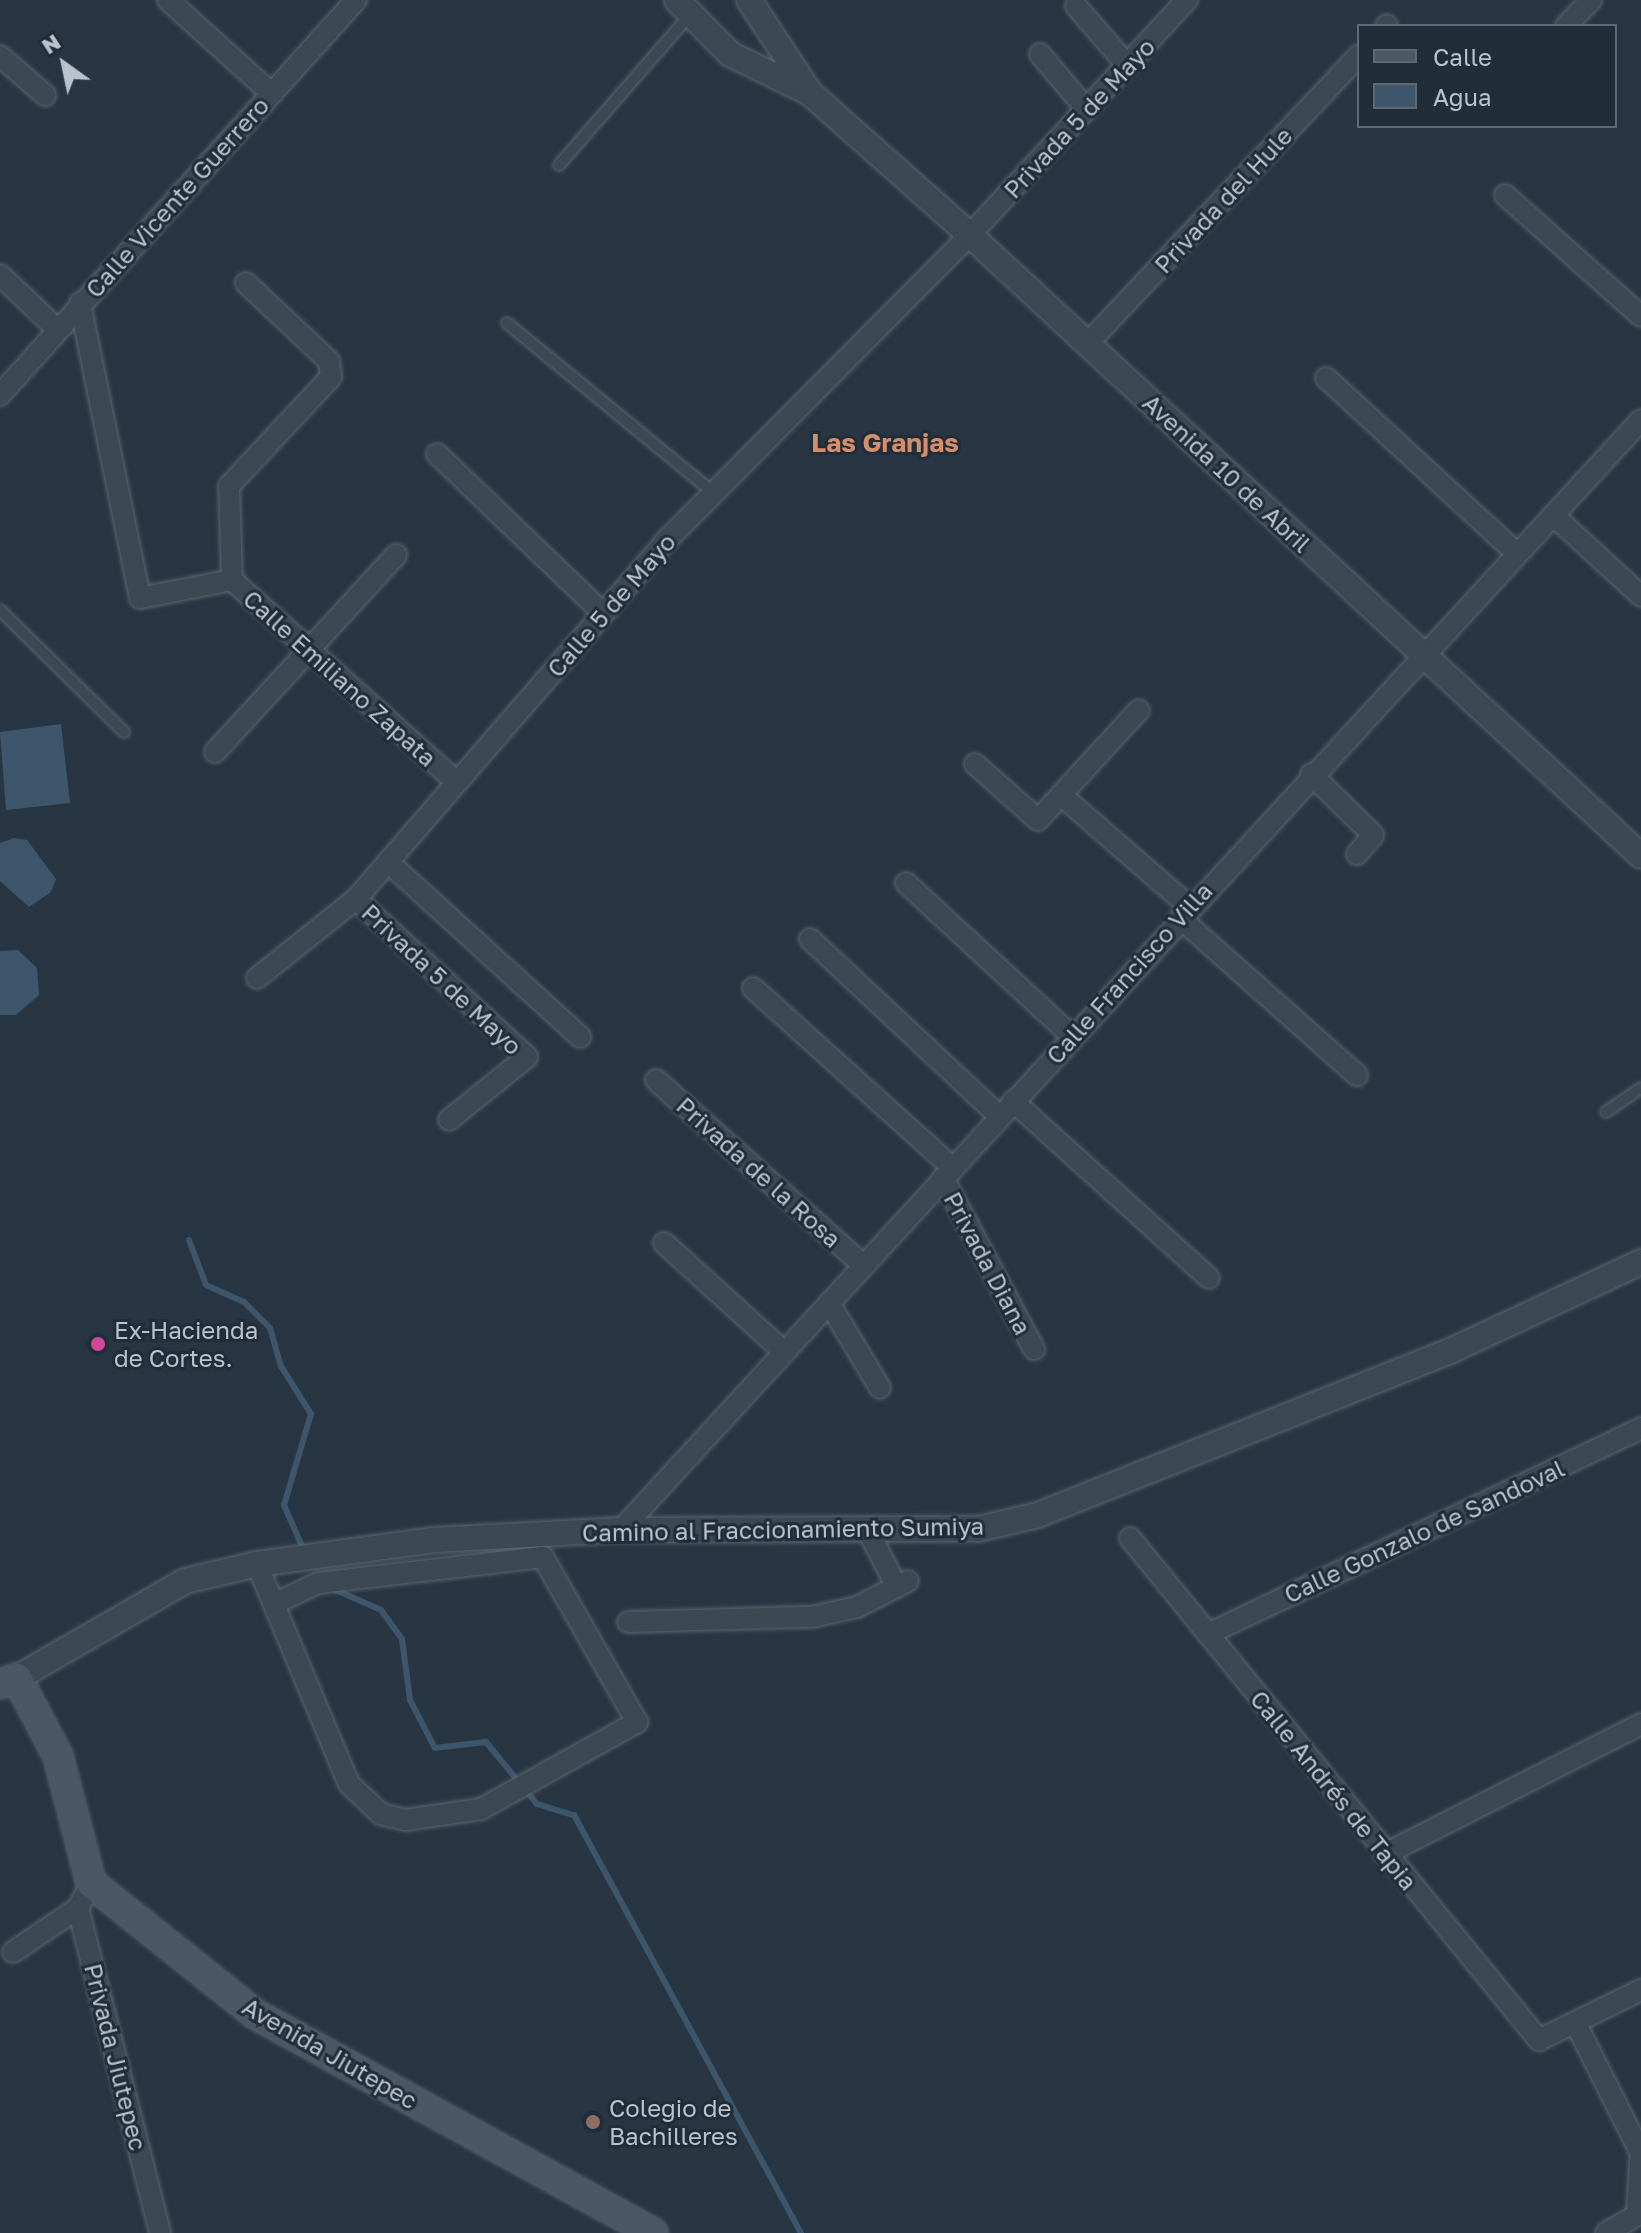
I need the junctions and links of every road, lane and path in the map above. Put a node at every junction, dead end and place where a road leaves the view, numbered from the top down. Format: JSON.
{"nodes":[{"id":1,"x":168,"y":0,"type":"edge"},
{"id":2,"x":356,"y":0,"type":"edge"},
{"id":3,"x":1187,"y":0,"type":"edge"},
{"id":4,"x":1591,"y":0,"type":"edge"},
{"id":5,"x":681,"y":5,"type":"edge"},
{"id":6,"x":1076,"y":6,"type":"dead end"},
{"id":7,"x":760,"y":7,"type":"edge"},
{"id":8,"x":1568,"y":24,"type":"edge"},
{"id":9,"x":730,"y":54,"type":"junction"},
{"id":10,"x":1040,"y":54,"type":"dead end"},
{"id":11,"x":0,"y":56,"type":"edge"},
{"id":12,"x":1357,"y":57,"type":"edge"},
{"id":13,"x":1127,"y":65,"type":"junction"},
{"id":14,"x":271,"y":93,"type":"junction"},
{"id":15,"x":810,"y":93,"type":"junction"},
{"id":16,"x":45,"y":95,"type":"dead end"},
{"id":17,"x":1087,"y":110,"type":"junction"},
{"id":18,"x":559,"y":165,"type":"dead end"},
{"id":19,"x":1505,"y":195,"type":"dead end"},
{"id":20,"x":970,"y":235,"type":"junction"},
{"id":21,"x":0,"y":275,"type":"edge"},
{"id":22,"x":246,"y":283,"type":"dead end"},
{"id":23,"x":80,"y":303,"type":"junction"},
{"id":24,"x":1641,"y":316,"type":"edge"},
{"id":25,"x":507,"y":323,"type":"dead end"},
{"id":26,"x":57,"y":329,"type":"junction"},
{"id":27,"x":1086,"y":345,"type":"junction"},
{"id":28,"x":1326,"y":378,"type":"dead end"},
{"id":29,"x":0,"y":395,"type":"edge"},
{"id":30,"x":1641,"y":420,"type":"edge"},
{"id":31,"x":437,"y":454,"type":"dead end"},
{"id":32,"x":714,"y":493,"type":"junction"},
{"id":33,"x":1553,"y":515,"type":"junction"},
{"id":34,"x":1516,"y":553,"type":"junction"},
{"id":35,"x":396,"y":555,"type":"dead end"},
{"id":36,"x":232,"y":580,"type":"junction"},
{"id":37,"x":1641,"y":596,"type":"edge"},
{"id":38,"x":0,"y":610,"type":"edge"},
{"id":39,"x":603,"y":613,"type":"junction"},
{"id":40,"x":309,"y":649,"type":"junction"},
{"id":41,"x":1422,"y":653,"type":"junction"},
{"id":42,"x":1139,"y":710,"type":"dead end"},
{"id":43,"x":124,"y":732,"type":"dead end"},
{"id":44,"x":215,"y":752,"type":"dead end"},
{"id":45,"x":975,"y":764,"type":"dead end"},
{"id":46,"x":1311,"y":774,"type":"junction"},
{"id":47,"x":456,"y":782,"type":"junction"},
{"id":48,"x":1061,"y":795,"type":"junction"},
{"id":49,"x":1357,"y":854,"type":"dead end"},
{"id":50,"x":1641,"y":856,"type":"edge"},
{"id":51,"x":388,"y":862,"type":"junction"},
{"id":52,"x":906,"y":883,"type":"dead end"},
{"id":53,"x":356,"y":899,"type":"junction"},
{"id":54,"x":1185,"y":913,"type":"junction"},
{"id":55,"x":810,"y":939,"type":"dead end"},
{"id":56,"x":257,"y":978,"type":"dead end"},
{"id":57,"x":753,"y":988,"type":"dead end"},
{"id":58,"x":1072,"y":1036,"type":"junction"},
{"id":59,"x":580,"y":1037,"type":"dead end"},
{"id":60,"x":1357,"y":1075,"type":"dead end"},
{"id":61,"x":656,"y":1080,"type":"dead end"},
{"id":62,"x":1641,"y":1088,"type":"edge"},
{"id":63,"x":1006,"y":1108,"type":"junction"},
{"id":64,"x":1606,"y":1112,"type":"dead end"},
{"id":65,"x":449,"y":1120,"type":"dead end"},
{"id":66,"x":948,"y":1173,"type":"junction"},
{"id":67,"x":664,"y":1243,"type":"dead end"},
{"id":68,"x":1641,"y":1262,"type":"edge"},
{"id":69,"x":863,"y":1265,"type":"junction"},
{"id":70,"x":1209,"y":1278,"type":"dead end"},
{"id":71,"x":829,"y":1303,"type":"junction"},
{"id":72,"x":1034,"y":1349,"type":"dead end"},
{"id":73,"x":784,"y":1352,"type":"junction"},
{"id":74,"x":880,"y":1388,"type":"dead end"},
{"id":75,"x":1641,"y":1428,"type":"edge"},
{"id":76,"x":621,"y":1530,"type":"junction"},
{"id":77,"x":868,"y":1531,"type":"junction"},
{"id":78,"x":1130,"y":1538,"type":"dead end"},
{"id":79,"x":257,"y":1564,"type":"junction"},
{"id":80,"x":274,"y":1604,"type":"junction"},
{"id":81,"x":628,"y":1622,"type":"dead end"},
{"id":82,"x":1208,"y":1634,"type":"junction"},
{"id":83,"x":8,"y":1681,"type":"edge"},
{"id":84,"x":1641,"y":1724,"type":"edge"},
{"id":85,"x":1385,"y":1854,"type":"junction"},
{"id":86,"x":84,"y":1895,"type":"junction"},
{"id":87,"x":13,"y":1952,"type":"dead end"},
{"id":88,"x":1641,"y":1990,"type":"edge"},
{"id":89,"x":1575,"y":2022,"type":"junction"},
{"id":90,"x":1640,"y":2147,"type":"edge"},
{"id":91,"x":622,"y":2226,"type":"edge"},
{"id":92,"x":160,"y":2233,"type":"edge"},
{"id":93,"x":653,"y":2233,"type":"edge"},
{"id":94,"x":1606,"y":2233,"type":"edge"}],
"edges":[{"from":1,"to":14,"type":"street"},
{"from":2,"to":14,"type":"street","name":"Calle Vicente Guerrero"},
{"from":3,"to":13,"type":"street","name":"Privada 5 de Mayo"},
{"from":4,"to":8,"type":"street"},
{"from":5,"to":9,"type":"street","name":"Avenida 10 de Abril"},
{"from":5,"to":18,"type":"lane"},
{"from":6,"to":13,"type":"street"},
{"from":7,"to":9,"type":"street"},
{"from":7,"to":15,"type":"street","name":"Avenida 10 de Abril"},
{"from":9,"to":15,"type":"street","name":"Avenida 10 de Abril"},
{"from":10,"to":17,"type":"street"},
{"from":11,"to":16,"type":"street"},
{"from":12,"to":27,"type":"street","name":"Privada del Hule"},
{"from":13,"to":17,"type":"street","name":"Privada 5 de Mayo"},
{"from":14,"to":23,"type":"street","name":"Calle Vicente Guerrero"},
{"from":15,"to":20,"type":"street","name":"Avenida 10 de Abril"},
{"from":17,"to":20,"type":"street","name":"Privada 5 de Mayo"},
{"from":19,"to":24,"type":"street"},
{"from":20,"to":27,"type":"street","name":"Avenida 10 de Abril"},
{"from":20,"to":32,"type":"street","name":"Calle 5 de Mayo"},
{"from":21,"to":26,"type":"street"},
{"from":22,"to":36,"type":"street"},
{"from":23,"to":26,"type":"street","name":"Calle Vicente Guerrero"},
{"from":23,"to":36,"type":"street","name":"Calle Emiliano Zapata"},
{"from":25,"to":32,"type":"lane"},
{"from":26,"to":29,"type":"street","name":"Calle Vicente Guerrero"},
{"from":27,"to":41,"type":"street","name":"Avenida 10 de Abril"},
{"from":28,"to":34,"type":"street"},
{"from":30,"to":33,"type":"street","name":"Calle Francisco Villa"},
{"from":31,"to":39,"type":"street"},
{"from":32,"to":39,"type":"street","name":"Calle 5 de Mayo"},
{"from":33,"to":34,"type":"street","name":"Calle Francisco Villa"},
{"from":33,"to":37,"type":"street"},
{"from":34,"to":41,"type":"street","name":"Calle Francisco Villa"},
{"from":35,"to":40,"type":"street"},
{"from":36,"to":40,"type":"street","name":"Calle Emiliano Zapata"},
{"from":38,"to":43,"type":"lane"},
{"from":39,"to":47,"type":"street","name":"Calle 5 de Mayo"},
{"from":40,"to":44,"type":"street"},
{"from":40,"to":47,"type":"street","name":"Calle Emiliano Zapata"},
{"from":41,"to":46,"type":"street","name":"Calle Francisco Villa"},
{"from":41,"to":50,"type":"street","name":"Avenida 10 de Abril"},
{"from":42,"to":48,"type":"street"},
{"from":45,"to":48,"type":"street"},
{"from":46,"to":49,"type":"street"},
{"from":46,"to":54,"type":"street","name":"Calle Francisco Villa"},
{"from":47,"to":51,"type":"street","name":"Calle 5 de Mayo"},
{"from":48,"to":54,"type":"street"},
{"from":51,"to":53,"type":"street","name":"Calle 5 de Mayo"},
{"from":51,"to":59,"type":"street","name":"Privada 5 de Mayo"},
{"from":52,"to":58,"type":"street"},
{"from":53,"to":56,"type":"street","name":"Calle 5 de Mayo"},
{"from":53,"to":65,"type":"street","name":"Privada 5 de Mayo"},
{"from":54,"to":58,"type":"street","name":"Calle Francisco Villa"},
{"from":54,"to":60,"type":"street"},
{"from":55,"to":63,"type":"street"},
{"from":57,"to":66,"type":"street"},
{"from":58,"to":63,"type":"street","name":"Calle Francisco Villa"},
{"from":61,"to":69,"type":"street","name":"Privada de la Rosa"},
{"from":62,"to":64,"type":"lane"},
{"from":63,"to":66,"type":"street","name":"Calle Francisco Villa"},
{"from":63,"to":70,"type":"street"},
{"from":66,"to":69,"type":"street","name":"Calle Francisco Villa"},
{"from":66,"to":72,"type":"street","name":"Privada Diana"},
{"from":67,"to":73,"type":"street"},
{"from":68,"to":77,"type":"street","name":"Camino al Fraccionamiento Sumiya"},
{"from":69,"to":71,"type":"street","name":"Calle Francisco Villa"},
{"from":71,"to":73,"type":"street","name":"Calle Francisco Villa"},
{"from":71,"to":74,"type":"street"},
{"from":73,"to":76,"type":"street","name":"Calle Francisco Villa"},
{"from":75,"to":82,"type":"street","name":"Calle Gonzalo de Sandoval"},
{"from":76,"to":77,"type":"street","name":"Camino al Fraccionamiento Sumiya"},
{"from":76,"to":79,"type":"street","name":"Camino al Fraccionamiento Sumiya"},
{"from":77,"to":81,"type":"street"},
{"from":78,"to":82,"type":"street","name":"Calle Andrés de Tapia"},
{"from":79,"to":80,"type":"street"},
{"from":79,"to":83,"type":"street","name":"Camino al Fraccionamiento Sumiya"},
{"from":80,"to":80,"type":"street"},
{"from":82,"to":85,"type":"street","name":"Calle Andrés de Tapia"},
{"from":83,"to":86,"type":"main road"},
{"from":84,"to":85,"type":"street"},
{"from":85,"to":89,"type":"street","name":"Calle Andrés de Tapia"},
{"from":86,"to":87,"type":"street"},
{"from":86,"to":91,"type":"main road","name":"Avenida Jiutepec"},
{"from":86,"to":92,"type":"street","name":"Privada Jiutepec"},
{"from":88,"to":89,"type":"street"},
{"from":89,"to":90,"type":"street"},
{"from":90,"to":94,"type":"street"},
{"from":91,"to":93,"type":"main road","name":"Avenida Jiutepec"}]}
